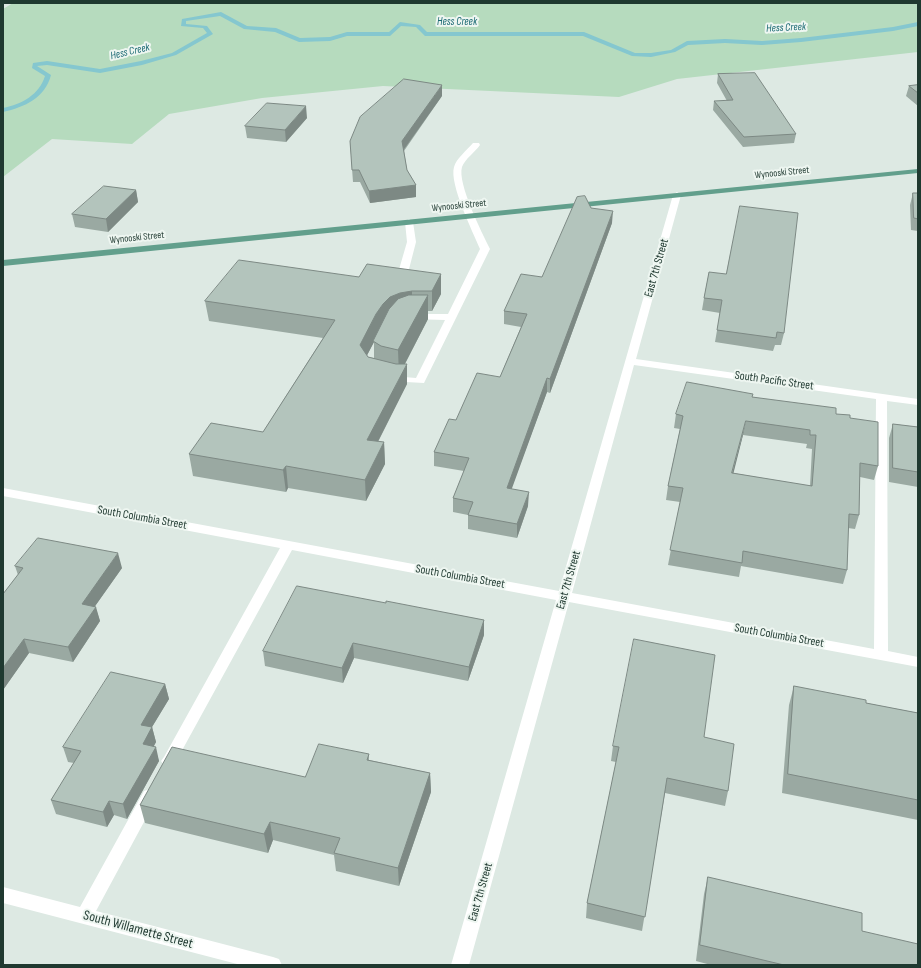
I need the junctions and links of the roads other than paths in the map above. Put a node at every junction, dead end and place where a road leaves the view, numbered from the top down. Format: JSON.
{"nodes":[{"id":1,"x":476,"y":145,"type":"dead end"},
{"id":2,"x":918,"y":171,"type":"edge"},
{"id":3,"x":678,"y":195,"type":"junction"},
{"id":4,"x":470,"y":216,"type":"junction"},
{"id":5,"x":409,"y":222,"type":"junction"},
{"id":6,"x":3,"y":263,"type":"edge"},
{"id":7,"x":403,"y":273,"type":"edge"},
{"id":8,"x":401,"y":316,"type":"edge"},
{"id":9,"x":451,"y":318,"type":"junction"},
{"id":10,"x":631,"y":361,"type":"junction"},
{"id":11,"x":382,"y":376,"type":"edge"},
{"id":12,"x":882,"y":397,"type":"junction"},
{"id":13,"x":918,"y":402,"type":"edge"},
{"id":14,"x":5,"y":495,"type":"edge"},
{"id":15,"x":288,"y":545,"type":"junction"},
{"id":16,"x":564,"y":596,"type":"junction"},
{"id":17,"x":881,"y":655,"type":"junction"},
{"id":18,"x":918,"y":662,"type":"edge"},
{"id":19,"x":3,"y":895,"type":"edge"},
{"id":20,"x":84,"y":916,"type":"junction"},
{"id":21,"x":273,"y":965,"type":"edge"},
{"id":22,"x":460,"y":965,"type":"edge"}],
"edges":[{"from":1,"to":4,"type":"street"},
{"from":2,"to":3,"type":"main road","name":"Wynooski Street"},
{"from":3,"to":4,"type":"main road","name":"Wynooski Street"},
{"from":3,"to":10,"type":"street","name":"East 7th Street"},
{"from":4,"to":5,"type":"main road","name":"Wynooski Street"},
{"from":4,"to":9,"type":"street"},
{"from":5,"to":6,"type":"main road","name":"Wynooski Street"},
{"from":5,"to":7,"type":"street"},
{"from":8,"to":9,"type":"street"},
{"from":9,"to":11,"type":"street"},
{"from":10,"to":12,"type":"street","name":"South Pacific Street"},
{"from":10,"to":16,"type":"street","name":"East 7th Street"},
{"from":12,"to":13,"type":"street","name":"South Pacific Street"},
{"from":12,"to":17,"type":"street"},
{"from":14,"to":15,"type":"street","name":"South Columbia Street"},
{"from":15,"to":16,"type":"street","name":"South Columbia Street"},
{"from":15,"to":20,"type":"street"},
{"from":16,"to":17,"type":"street","name":"South Columbia Street"},
{"from":16,"to":22,"type":"street","name":"East 7th Street"},
{"from":17,"to":18,"type":"street","name":"South Columbia Street"},
{"from":19,"to":20,"type":"street","name":"South Willamette Street"},
{"from":20,"to":21,"type":"street","name":"South Willamette Street"}]}
